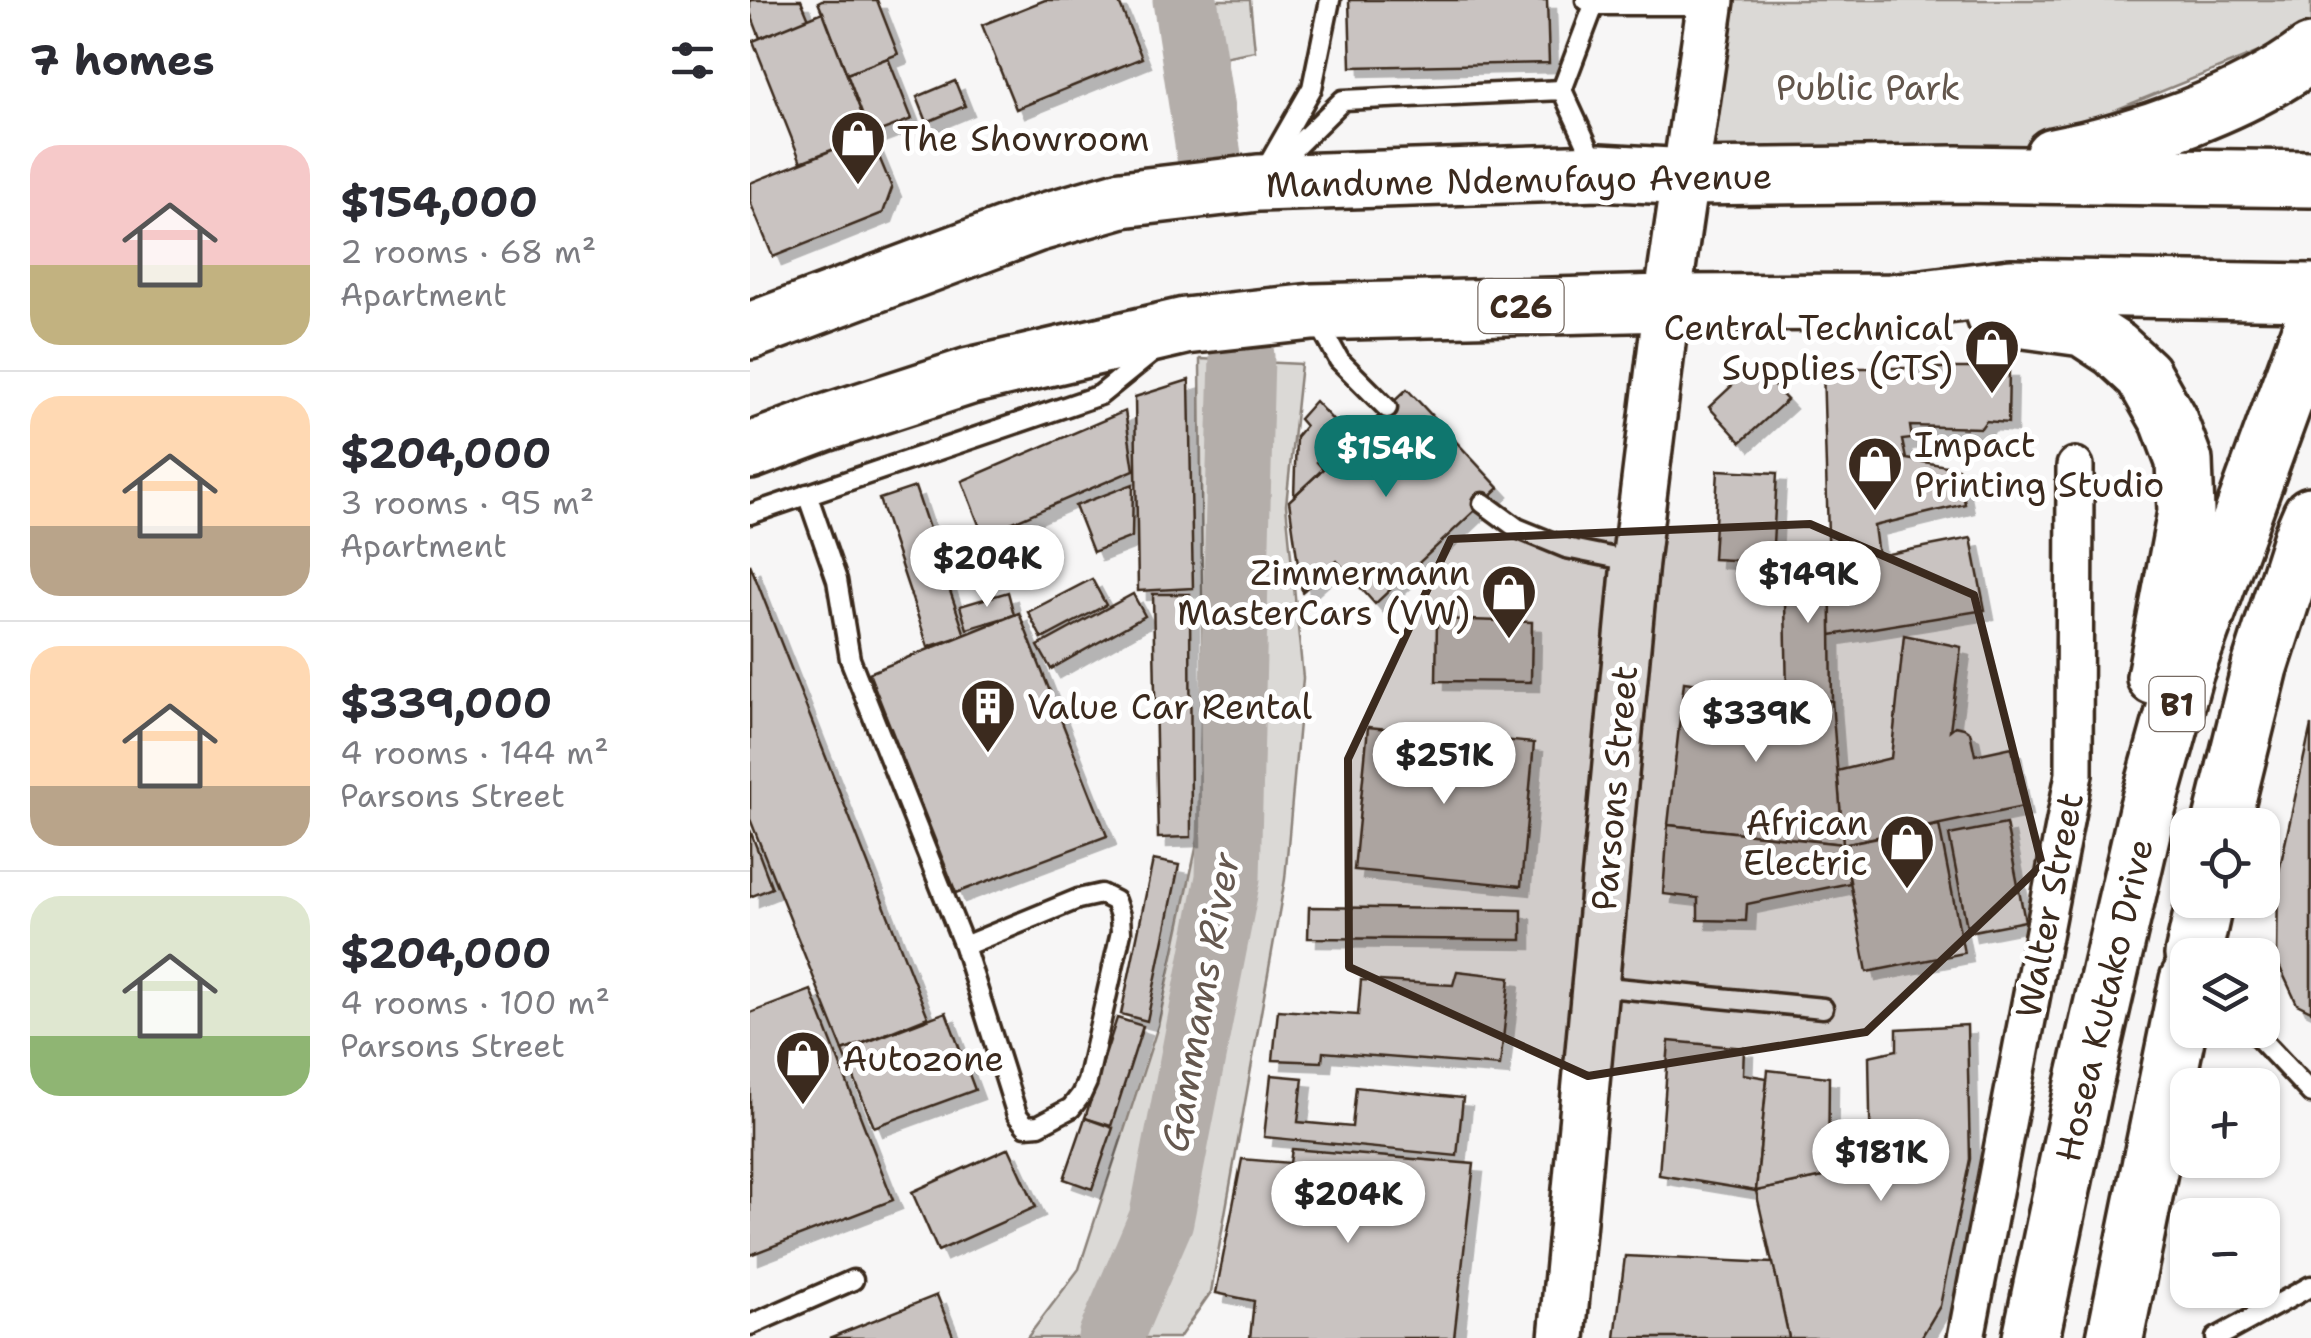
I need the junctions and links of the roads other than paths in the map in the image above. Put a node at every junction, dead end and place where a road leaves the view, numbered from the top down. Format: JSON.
{"nodes":[{"id":1,"x":1330,"y":0,"type":"edge"},
{"id":2,"x":1592,"y":2,"type":"edge"},
{"id":3,"x":1711,"y":3,"type":"edge"},
{"id":4,"x":2311,"y":53,"type":"edge"},
{"id":5,"x":1562,"y":90,"type":"junction"},
{"id":6,"x":1600,"y":172,"type":"junction"},
{"id":7,"x":1956,"y":174,"type":"junction"},
{"id":8,"x":1687,"y":177,"type":"junction"},
{"id":9,"x":2311,"y":179,"type":"edge"},
{"id":10,"x":1258,"y":183,"type":"junction"},
{"id":11,"x":2311,"y":292,"type":"edge"},
{"id":12,"x":1891,"y":302,"type":"junction"},
{"id":13,"x":1667,"y":303,"type":"junction"},
{"id":14,"x":1312,"y":312,"type":"junction"},
{"id":15,"x":1185,"y":326,"type":"junction"},
{"id":16,"x":2311,"y":327,"type":"edge"},
{"id":17,"x":750,"y":331,"type":"edge"},
{"id":18,"x":1387,"y":408,"type":"dead end"},
{"id":19,"x":750,"y":451,"type":"edge"},
{"id":20,"x":2076,"y":466,"type":"dead end"},
{"id":21,"x":807,"y":494,"type":"junction"},
{"id":22,"x":1484,"y":503,"type":"dead end"},
{"id":23,"x":750,"y":514,"type":"edge"},
{"id":24,"x":2311,"y":514,"type":"edge"},
{"id":25,"x":1635,"y":562,"type":"junction"},
{"id":26,"x":2311,"y":612,"type":"edge"},
{"id":27,"x":2225,"y":808,"type":"edge"},
{"id":28,"x":2227,"y":808,"type":"edge"},
{"id":29,"x":964,"y":946,"type":"junction"},
{"id":30,"x":1595,"y":986,"type":"junction"},
{"id":31,"x":1823,"y":1008,"type":"dead end"},
{"id":32,"x":2174,"y":1048,"type":"edge"},
{"id":33,"x":2269,"y":1048,"type":"edge"},
{"id":34,"x":2082,"y":1093,"type":"junction"},
{"id":35,"x":2311,"y":1093,"type":"edge"},
{"id":36,"x":853,"y":1280,"type":"dead end"},
{"id":37,"x":2311,"y":1286,"type":"edge"},
{"id":38,"x":750,"y":1324,"type":"edge"},
{"id":39,"x":1562,"y":1338,"type":"edge"},
{"id":40,"x":1966,"y":1338,"type":"edge"},
{"id":41,"x":2031,"y":1338,"type":"edge"},
{"id":42,"x":2116,"y":1338,"type":"edge"},
{"id":43,"x":2216,"y":1338,"type":"edge"}],
"edges":[{"from":1,"to":10,"type":"lane"},
{"from":2,"to":3,"type":"lane"},
{"from":2,"to":5,"type":"lane"},
{"from":3,"to":8,"type":"street","name":"Parsons Street"},
{"from":4,"to":7,"type":"main road"},
{"from":5,"to":6,"type":"lane"},
{"from":5,"to":10,"type":"lane"},
{"from":6,"to":8,"type":"main road","name":"Mandume Ndemufayo Avenue"},
{"from":6,"to":10,"type":"main road","name":"Mandume Ndemufayo Avenue"},
{"from":7,"to":8,"type":"main road","name":"Mandume Ndemufayo Avenue"},
{"from":7,"to":9,"type":"main road","name":"Mandume Ndemufayo Avenue"},
{"from":8,"to":13,"type":"street","name":"Parsons Street"},
{"from":10,"to":17,"type":"main road","name":"Mandume Ndemufayo Avenue"},
{"from":11,"to":12,"type":"main road","number":"C26"},
{"from":12,"to":13,"type":"main road","number":"C26"},
{"from":12,"to":34,"type":"main road"},
{"from":13,"to":14,"type":"main road","number":"C26"},
{"from":13,"to":25,"type":"street","name":"Parsons Street"},
{"from":14,"to":15,"type":"main road","number":"C26"},
{"from":14,"to":18,"type":"lane"},
{"from":15,"to":19,"type":"main road","number":"C26"},
{"from":15,"to":21,"type":"lane"},
{"from":16,"to":34,"type":"main road","name":"Hosea Kutako Drive","number":"B1"},
{"from":20,"to":40,"type":"street","name":"Walter Street"},
{"from":21,"to":23,"type":"lane"},
{"from":21,"to":29,"type":"lane"},
{"from":22,"to":25,"type":"lane"},
{"from":24,"to":27,"type":"main road","number":"B1"},
{"from":25,"to":30,"type":"street","name":"Parsons Street"},
{"from":26,"to":28,"type":"main road"},
{"from":29,"to":29,"type":"lane"},
{"from":30,"to":31,"type":"lane"},
{"from":30,"to":39,"type":"street","name":"Parsons Street"},
{"from":32,"to":42,"type":"main road"},
{"from":33,"to":35,"type":"lane"},
{"from":34,"to":41,"type":"main road","name":"Hosea Kutako Drive","number":"B1"},
{"from":36,"to":38,"type":"lane"},
{"from":37,"to":43,"type":"lane"}]}
